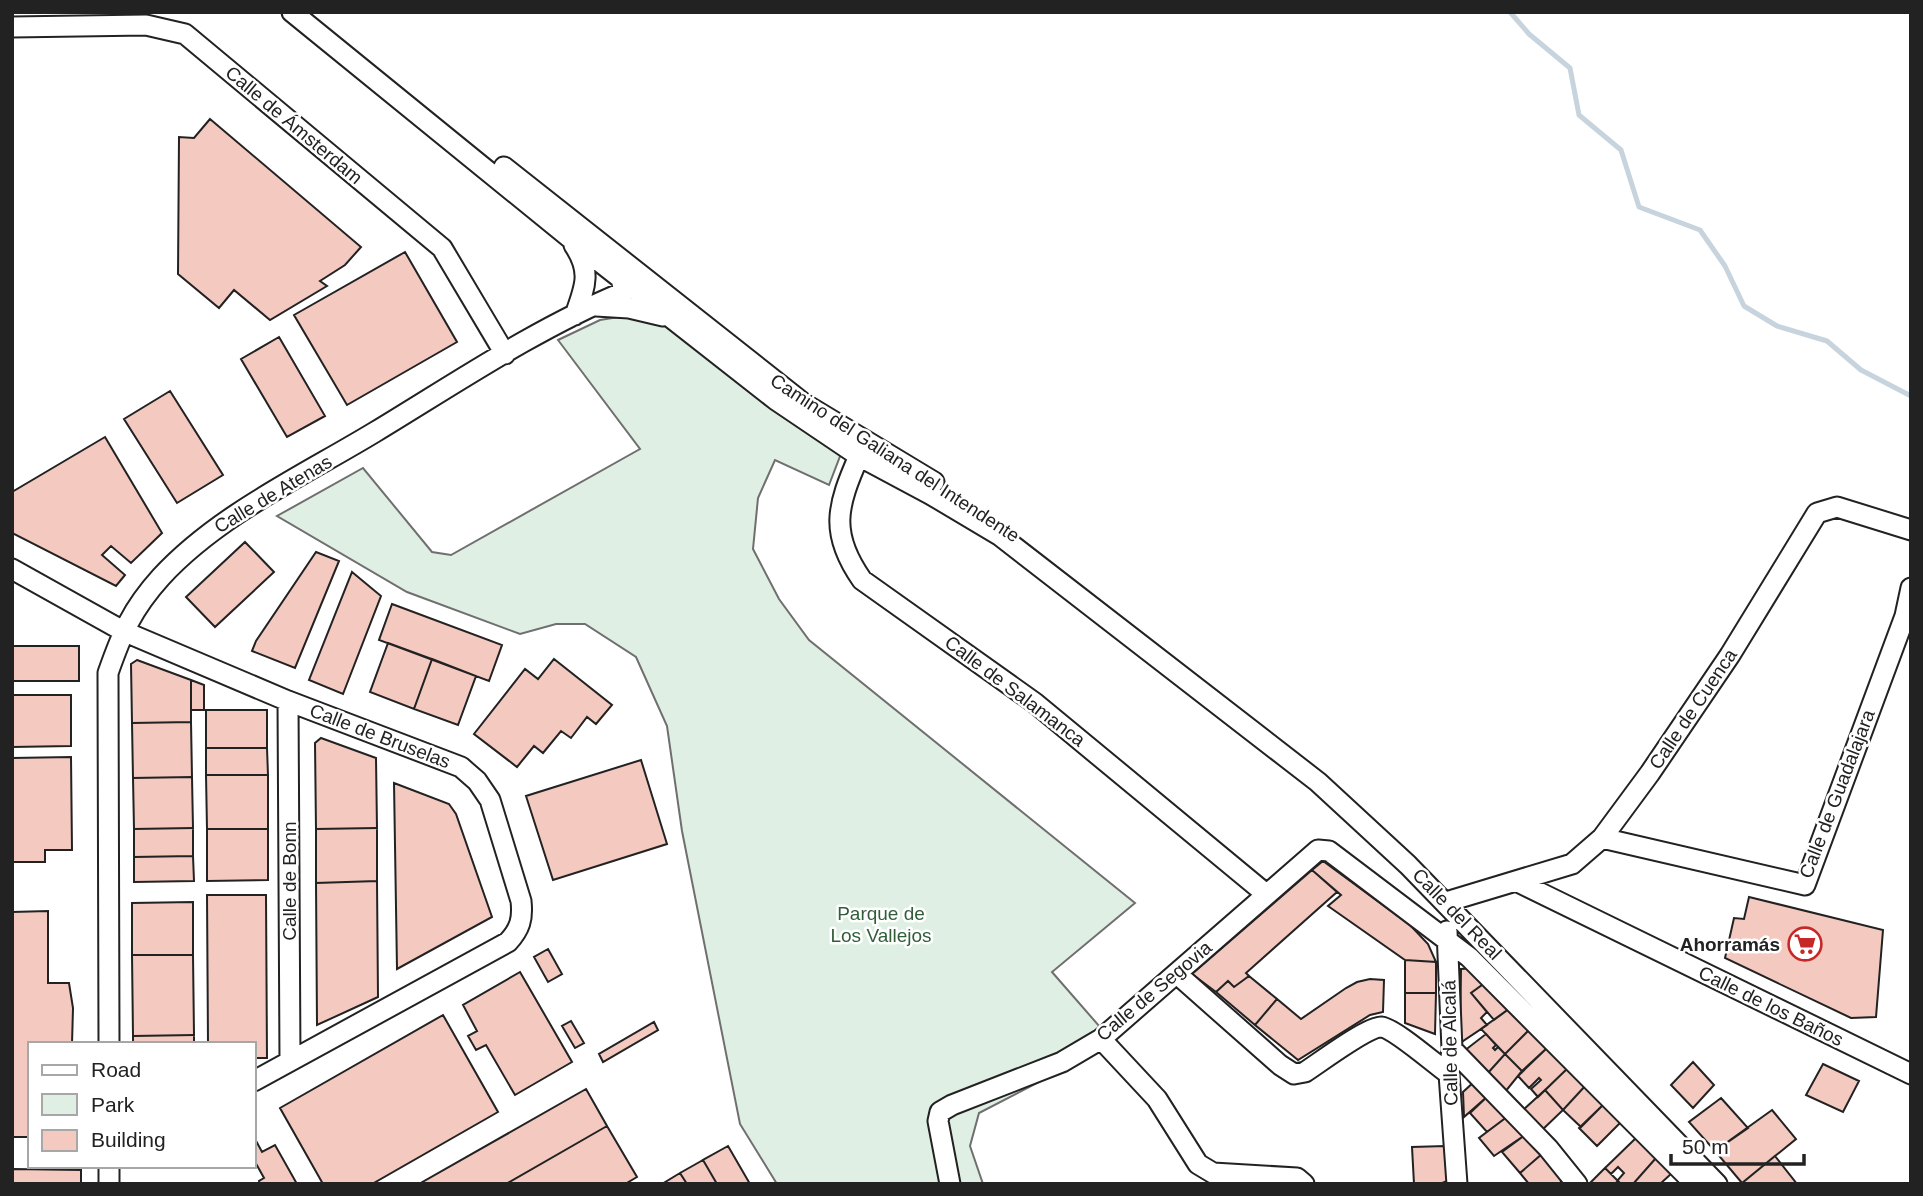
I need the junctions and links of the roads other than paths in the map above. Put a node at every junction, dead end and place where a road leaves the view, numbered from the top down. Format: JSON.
{"nodes":[{"id":1,"x":292,"y":12,"type":"edge"},
{"id":2,"x":308,"y":12,"type":"edge"},
{"id":3,"x":12,"y":27,"type":"edge"},
{"id":4,"x":567,"y":235,"type":"junction"},
{"id":5,"x":597,"y":240,"type":"junction"},
{"id":6,"x":622,"y":280,"type":"junction"},
{"id":7,"x":583,"y":310,"type":"junction"},
{"id":8,"x":670,"y":318,"type":"junction"},
{"id":9,"x":505,"y":355,"type":"junction"},
{"id":10,"x":803,"y":403,"type":"junction"},
{"id":11,"x":859,"y":456,"type":"junction"},
{"id":12,"x":1911,"y":530,"type":"edge"},
{"id":13,"x":12,"y":569,"type":"edge"},
{"id":14,"x":1911,"y":588,"type":"edge"},
{"id":15,"x":123,"y":631,"type":"junction"},
{"id":16,"x":1174,"y":670,"type":"junction"},
{"id":17,"x":288,"y":701,"type":"junction"},
{"id":18,"x":1602,"y":838,"type":"junction"},
{"id":19,"x":1518,"y":882,"type":"junction"},
{"id":20,"x":1266,"y":894,"type":"junction"},
{"id":21,"x":1446,"y":902,"type":"junction"},
{"id":22,"x":1447,"y":939,"type":"junction"},
{"id":23,"x":1177,"y":974,"type":"junction"},
{"id":24,"x":1101,"y":1039,"type":"junction"},
{"id":25,"x":109,"y":1042,"type":"edge"},
{"id":26,"x":1452,"y":1049,"type":"junction"},
{"id":27,"x":290,"y":1060,"type":"junction"},
{"id":28,"x":1449,"y":1074,"type":"junction"},
{"id":29,"x":1911,"y":1074,"type":"edge"},
{"id":30,"x":256,"y":1080,"type":"edge"},
{"id":31,"x":1212,"y":1178,"type":"edge"},
{"id":32,"x":950,"y":1184,"type":"edge"},
{"id":33,"x":1304,"y":1184,"type":"edge"},
{"id":34,"x":1457,"y":1184,"type":"edge"},
{"id":35,"x":1577,"y":1184,"type":"edge"},
{"id":36,"x":1695,"y":1184,"type":"edge"},
{"id":37,"x":1717,"y":1184,"type":"edge"}],
"edges":[{"from":1,"to":4,"type":"street","name":"Camino del Galiana del Intendente"},
{"from":2,"to":5,"type":"street","name":"Camino del Galiana del Intendente"},
{"from":3,"to":9,"type":"street","name":"Calle de Ámsterdam"},
{"from":4,"to":6,"type":"street","name":"Camino del Galiana del Intendente"},
{"from":4,"to":7,"type":"street"},
{"from":5,"to":6,"type":"street"},
{"from":5,"to":10,"type":"street","name":"Camino del Galiana del Intendente"},
{"from":6,"to":7,"type":"street","name":"Calle de Atenas"},
{"from":6,"to":8,"type":"street","name":"Camino del Galiana del Intendente"},
{"from":6,"to":10,"type":"street"},
{"from":7,"to":8,"type":"street"},
{"from":7,"to":9,"type":"street","name":"Calle de Atenas"},
{"from":8,"to":11,"type":"street","name":"Camino del Galiana del Intendente"},
{"from":9,"to":15,"type":"street","name":"Calle de Atenas"},
{"from":10,"to":16,"type":"street","name":"Camino del Galiana del Intendente"},
{"from":11,"to":16,"type":"street","name":"Camino del Galiana del Intendente"},
{"from":11,"to":20,"type":"street","name":"Calle de Salamanca"},
{"from":12,"to":18,"type":"street","name":"Calle de Cuenca"},
{"from":13,"to":15,"type":"street","name":"Calle de Bruselas"},
{"from":14,"to":18,"type":"street","name":"Calle de Guadalajara"},
{"from":15,"to":17,"type":"street","name":"Calle de Bruselas"},
{"from":15,"to":25,"type":"street","name":"Calle de Atenas"},
{"from":16,"to":21,"type":"street","name":"Calle del Real"},
{"from":17,"to":27,"type":"street","name":"Calle de Bonn"},
{"from":17,"to":27,"type":"street","name":"Calle de Bruselas"},
{"from":18,"to":19,"type":"street","name":"Calle de Cuenca"},
{"from":19,"to":21,"type":"street","name":"Calle de Cuenca"},
{"from":19,"to":29,"type":"street","name":"Calle de los Baños"},
{"from":20,"to":22,"type":"street","name":"Calle de Segovia"},
{"from":20,"to":23,"type":"street","name":"Calle de Segovia"},
{"from":21,"to":22,"type":"street","name":"Calle de Alcalá"},
{"from":21,"to":37,"type":"street","name":"Calle del Real"},
{"from":22,"to":26,"type":"street","name":"Calle de Alcalá"},
{"from":22,"to":36,"type":"street"},
{"from":23,"to":24,"type":"street","name":"Calle de Segovia"},
{"from":23,"to":28,"type":"street"},
{"from":24,"to":31,"type":"street"},
{"from":24,"to":32,"type":"street","name":"Calle de Segovia"},
{"from":26,"to":28,"type":"street","name":"Calle de Alcalá"},
{"from":26,"to":35,"type":"street"},
{"from":27,"to":30,"type":"street","name":"Calle de Bruselas"},
{"from":28,"to":34,"type":"street","name":"Calle de Alcalá"},
{"from":31,"to":33,"type":"street"}]}
